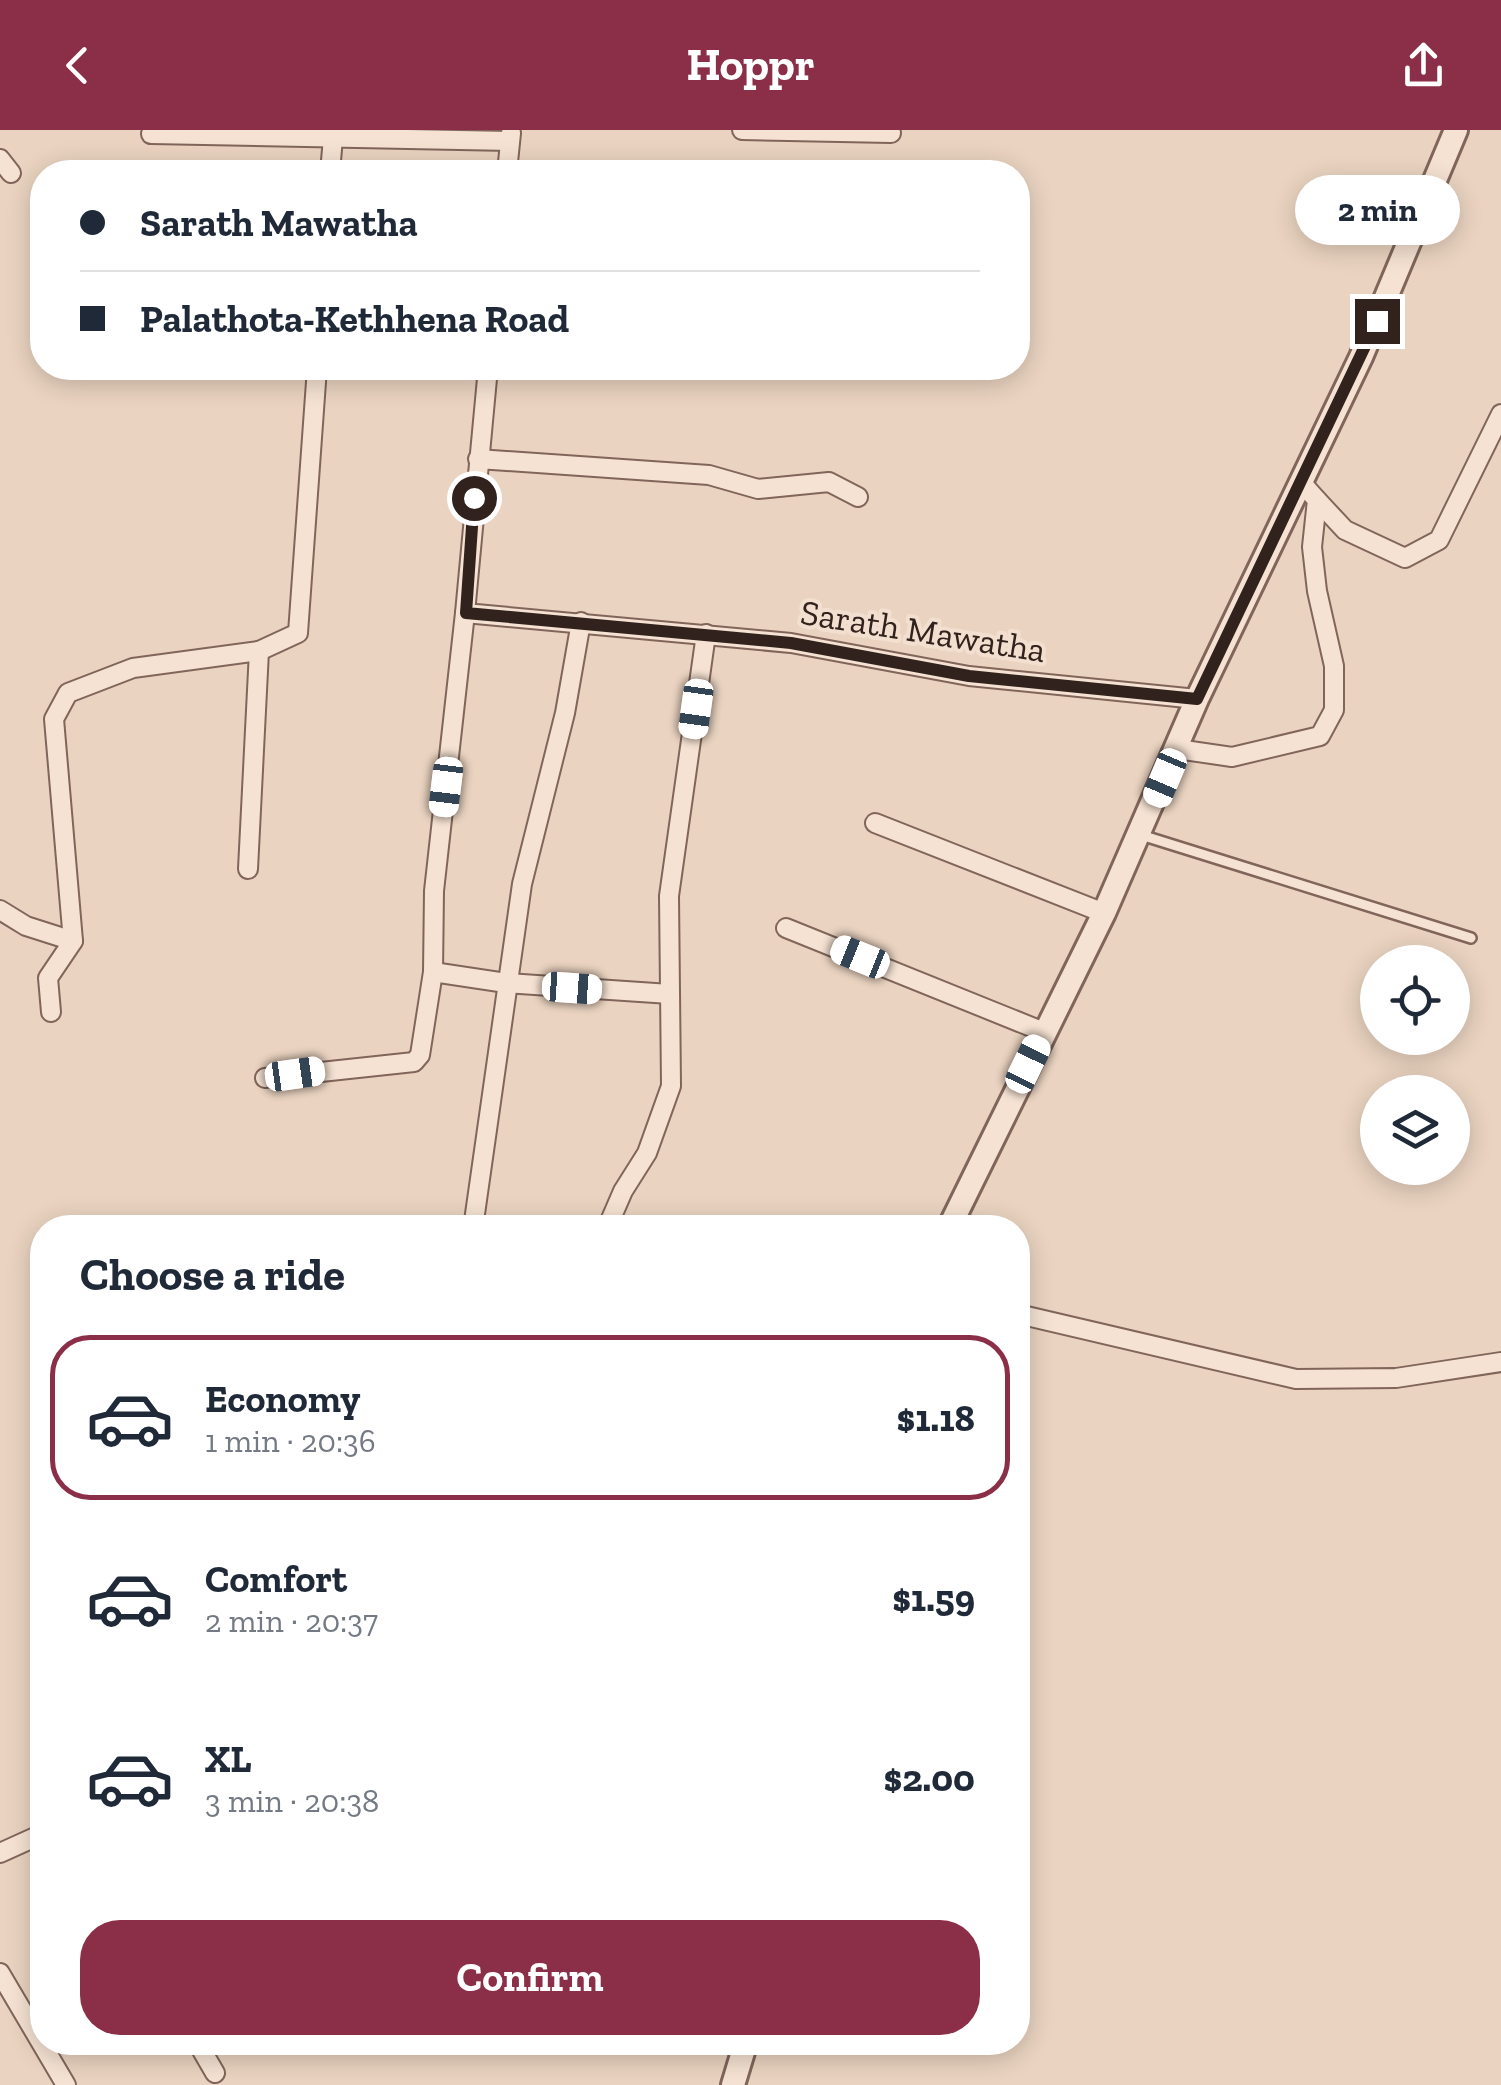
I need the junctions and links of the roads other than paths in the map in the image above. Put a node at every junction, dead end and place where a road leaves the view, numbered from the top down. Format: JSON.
{"nodes":[{"id":1,"x":742,"y":130,"type":"edge"},
{"id":2,"x":1456,"y":130,"type":"edge"},
{"id":3,"x":891,"y":133,"type":"dead end"},
{"id":4,"x":151,"y":134,"type":"dead end"},
{"id":5,"x":510,"y":136,"type":"edge"},
{"id":6,"x":333,"y":138,"type":"junction"},
{"id":7,"x":331,"y":160,"type":"edge"},
{"id":8,"x":315,"y":380,"type":"edge"},
{"id":9,"x":487,"y":380,"type":"edge"},
{"id":10,"x":1501,"y":414,"type":"edge"},
{"id":11,"x":478,"y":459,"type":"junction"},
{"id":12,"x":1309,"y":491,"type":"junction"},
{"id":13,"x":858,"y":496,"type":"dead end"},
{"id":14,"x":466,"y":613,"type":"junction"},
{"id":15,"x":581,"y":622,"type":"junction"},
{"id":16,"x":706,"y":634,"type":"junction"},
{"id":17,"x":258,"y":651,"type":"junction"},
{"id":18,"x":1197,"y":699,"type":"junction"},
{"id":19,"x":1177,"y":750,"type":"junction"},
{"id":20,"x":875,"y":822,"type":"dead end"},
{"id":21,"x":1140,"y":835,"type":"junction"},
{"id":22,"x":248,"y":869,"type":"dead end"},
{"id":23,"x":0,"y":910,"type":"edge"},
{"id":24,"x":1104,"y":912,"type":"junction"},
{"id":25,"x":786,"y":928,"type":"dead end"},
{"id":26,"x":1470,"y":938,"type":"dead end"},
{"id":27,"x":73,"y":941,"type":"junction"},
{"id":28,"x":433,"y":972,"type":"junction"},
{"id":29,"x":506,"y":983,"type":"junction"},
{"id":30,"x":670,"y":994,"type":"junction"},
{"id":31,"x":51,"y":1012,"type":"dead end"},
{"id":32,"x":1044,"y":1032,"type":"junction"},
{"id":33,"x":265,"y":1078,"type":"dead end"},
{"id":34,"x":475,"y":1215,"type":"edge"},
{"id":35,"x":612,"y":1215,"type":"edge"},
{"id":36,"x":955,"y":1215,"type":"edge"},
{"id":37,"x":1030,"y":1317,"type":"edge"},
{"id":38,"x":1501,"y":1362,"type":"edge"},
{"id":39,"x":30,"y":1839,"type":"edge"},
{"id":40,"x":0,"y":1853,"type":"edge"},
{"id":41,"x":0,"y":1973,"type":"edge"},
{"id":42,"x":30,"y":2024,"type":"edge"},
{"id":43,"x":48,"y":2055,"type":"edge"},
{"id":44,"x":205,"y":2055,"type":"edge"},
{"id":45,"x":742,"y":2055,"type":"edge"},
{"id":46,"x":215,"y":2073,"type":"dead end"},
{"id":47,"x":66,"y":2085,"type":"edge"},
{"id":48,"x":733,"y":2085,"type":"edge"}],
"edges":[{"from":1,"to":3,"type":"street"},
{"from":2,"to":12,"type":"street"},
{"from":4,"to":6,"type":"street"},
{"from":5,"to":6,"type":"street"},
{"from":6,"to":7,"type":"street"},
{"from":8,"to":17,"type":"street"},
{"from":9,"to":11,"type":"street"},
{"from":10,"to":12,"type":"street"},
{"from":11,"to":13,"type":"street"},
{"from":11,"to":14,"type":"street"},
{"from":12,"to":18,"type":"street"},
{"from":12,"to":19,"type":"street"},
{"from":14,"to":15,"type":"street","name":"Sarath Mawatha"},
{"from":14,"to":28,"type":"street"},
{"from":15,"to":16,"type":"street","name":"Sarath Mawatha"},
{"from":15,"to":29,"type":"street"},
{"from":16,"to":18,"type":"street","name":"Sarath Mawatha"},
{"from":16,"to":30,"type":"street"},
{"from":17,"to":22,"type":"street"},
{"from":17,"to":27,"type":"street"},
{"from":18,"to":19,"type":"street"},
{"from":19,"to":21,"type":"street"},
{"from":20,"to":24,"type":"street"},
{"from":21,"to":24,"type":"street"},
{"from":21,"to":26,"type":"lane"},
{"from":23,"to":27,"type":"street"},
{"from":24,"to":32,"type":"street"},
{"from":25,"to":32,"type":"street"},
{"from":27,"to":31,"type":"street"},
{"from":28,"to":29,"type":"street"},
{"from":28,"to":33,"type":"street"},
{"from":29,"to":30,"type":"street"},
{"from":29,"to":34,"type":"street"},
{"from":30,"to":35,"type":"street"},
{"from":32,"to":36,"type":"street"},
{"from":37,"to":38,"type":"street"},
{"from":39,"to":40,"type":"street"},
{"from":41,"to":42,"type":"street"},
{"from":43,"to":47,"type":"street"},
{"from":44,"to":46,"type":"street"},
{"from":45,"to":48,"type":"street"}]}
